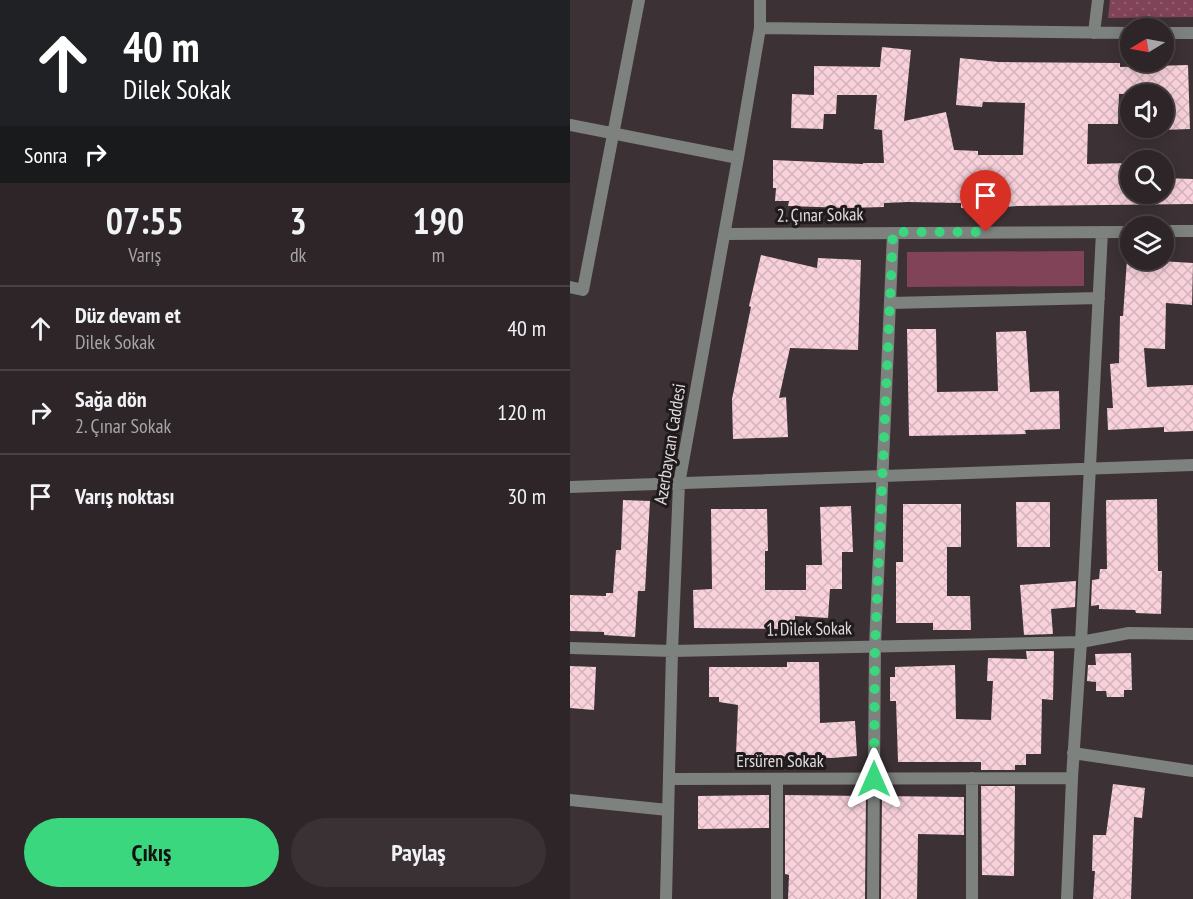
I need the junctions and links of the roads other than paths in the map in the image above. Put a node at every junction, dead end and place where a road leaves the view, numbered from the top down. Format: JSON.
{"nodes":[{"id":1,"x":639,"y":0,"type":"edge"},
{"id":2,"x":760,"y":0,"type":"edge"},
{"id":3,"x":1098,"y":0,"type":"edge"},
{"id":4,"x":760,"y":28,"type":"junction"},
{"id":5,"x":1094,"y":33,"type":"junction"},
{"id":6,"x":1120,"y":33,"type":"edge"},
{"id":7,"x":1174,"y":33,"type":"edge"},
{"id":8,"x":1193,"y":33,"type":"edge"},
{"id":9,"x":570,"y":125,"type":"edge"},
{"id":10,"x":613,"y":134,"type":"junction"},
{"id":11,"x":738,"y":158,"type":"junction"},
{"id":12,"x":1174,"y":231,"type":"edge"},
{"id":13,"x":1193,"y":231,"type":"edge"},
{"id":14,"x":893,"y":232,"type":"junction"},
{"id":15,"x":1102,"y":232,"type":"junction"},
{"id":16,"x":1120,"y":232,"type":"edge"},
{"id":17,"x":725,"y":234,"type":"junction"},
{"id":18,"x":570,"y":287,"type":"edge"},
{"id":19,"x":1099,"y":298,"type":"junction"},
{"id":20,"x":890,"y":303,"type":"junction"},
{"id":21,"x":1193,"y":465,"type":"edge"},
{"id":22,"x":1090,"y":470,"type":"junction"},
{"id":23,"x":883,"y":475,"type":"junction"},
{"id":24,"x":679,"y":484,"type":"junction"},
{"id":25,"x":570,"y":487,"type":"edge"},
{"id":26,"x":1193,"y":634,"type":"edge"},
{"id":27,"x":1082,"y":642,"type":"junction"},
{"id":28,"x":875,"y":646,"type":"junction"},
{"id":29,"x":570,"y":648,"type":"edge"},
{"id":30,"x":672,"y":651,"type":"junction"},
{"id":31,"x":1073,"y":753,"type":"junction"},
{"id":32,"x":1193,"y":771,"type":"edge"},
{"id":33,"x":972,"y":778,"type":"junction"},
{"id":34,"x":1071,"y":778,"type":"junction"},
{"id":35,"x":669,"y":779,"type":"junction"},
{"id":36,"x":777,"y":779,"type":"junction"},
{"id":37,"x":874,"y":779,"type":"junction"},
{"id":38,"x":570,"y":800,"type":"edge"},
{"id":39,"x":668,"y":810,"type":"junction"},
{"id":40,"x":666,"y":899,"type":"edge"},
{"id":41,"x":777,"y":899,"type":"edge"},
{"id":42,"x":873,"y":899,"type":"edge"},
{"id":43,"x":972,"y":899,"type":"edge"},
{"id":44,"x":1067,"y":899,"type":"edge"}],
"edges":[{"from":1,"to":10,"type":"street"},
{"from":2,"to":4,"type":"street","name":"Azerbaycan Caddesi"},
{"from":3,"to":5,"type":"street"},
{"from":4,"to":5,"type":"street"},
{"from":4,"to":11,"type":"street","name":"Azerbaycan Caddesi"},
{"from":5,"to":6,"type":"street"},
{"from":7,"to":8,"type":"street"},
{"from":9,"to":10,"type":"street"},
{"from":10,"to":11,"type":"street"},
{"from":10,"to":18,"type":"street"},
{"from":11,"to":17,"type":"street","name":"Azerbaycan Caddesi"},
{"from":12,"to":13,"type":"street"},
{"from":14,"to":15,"type":"street","name":"2. Çınar Sokak"},
{"from":14,"to":17,"type":"street","name":"2. Çınar Sokak"},
{"from":14,"to":20,"type":"street"},
{"from":15,"to":16,"type":"street","name":"2. Çınar Sokak"},
{"from":15,"to":19,"type":"street"},
{"from":17,"to":24,"type":"street","name":"Azerbaycan Caddesi"},
{"from":19,"to":20,"type":"street"},
{"from":19,"to":22,"type":"street"},
{"from":20,"to":23,"type":"street"},
{"from":21,"to":22,"type":"street"},
{"from":22,"to":23,"type":"street"},
{"from":22,"to":27,"type":"street"},
{"from":23,"to":24,"type":"street"},
{"from":23,"to":28,"type":"street"},
{"from":24,"to":25,"type":"street"},
{"from":24,"to":30,"type":"street","name":"Azerbaycan Caddesi"},
{"from":26,"to":27,"type":"street","name":"1. Dilek Sokak"},
{"from":27,"to":28,"type":"street","name":"1. Dilek Sokak"},
{"from":27,"to":31,"type":"street"},
{"from":28,"to":30,"type":"street","name":"1. Dilek Sokak"},
{"from":28,"to":37,"type":"street"},
{"from":29,"to":30,"type":"street","name":"1. Dilek Sokak"},
{"from":30,"to":35,"type":"street","name":"Azerbaycan Caddesi"},
{"from":31,"to":32,"type":"street"},
{"from":31,"to":34,"type":"street"},
{"from":33,"to":34,"type":"street","name":"Ersüren Sokak"},
{"from":33,"to":37,"type":"street","name":"Ersüren Sokak"},
{"from":33,"to":43,"type":"street"},
{"from":34,"to":44,"type":"street"},
{"from":35,"to":36,"type":"street","name":"Ersüren Sokak"},
{"from":35,"to":39,"type":"street","name":"Azerbaycan Caddesi"},
{"from":36,"to":37,"type":"street","name":"Ersüren Sokak"},
{"from":36,"to":41,"type":"street"},
{"from":37,"to":42,"type":"street"},
{"from":38,"to":39,"type":"street"},
{"from":39,"to":40,"type":"street","name":"Azerbaycan Caddesi"}]}
